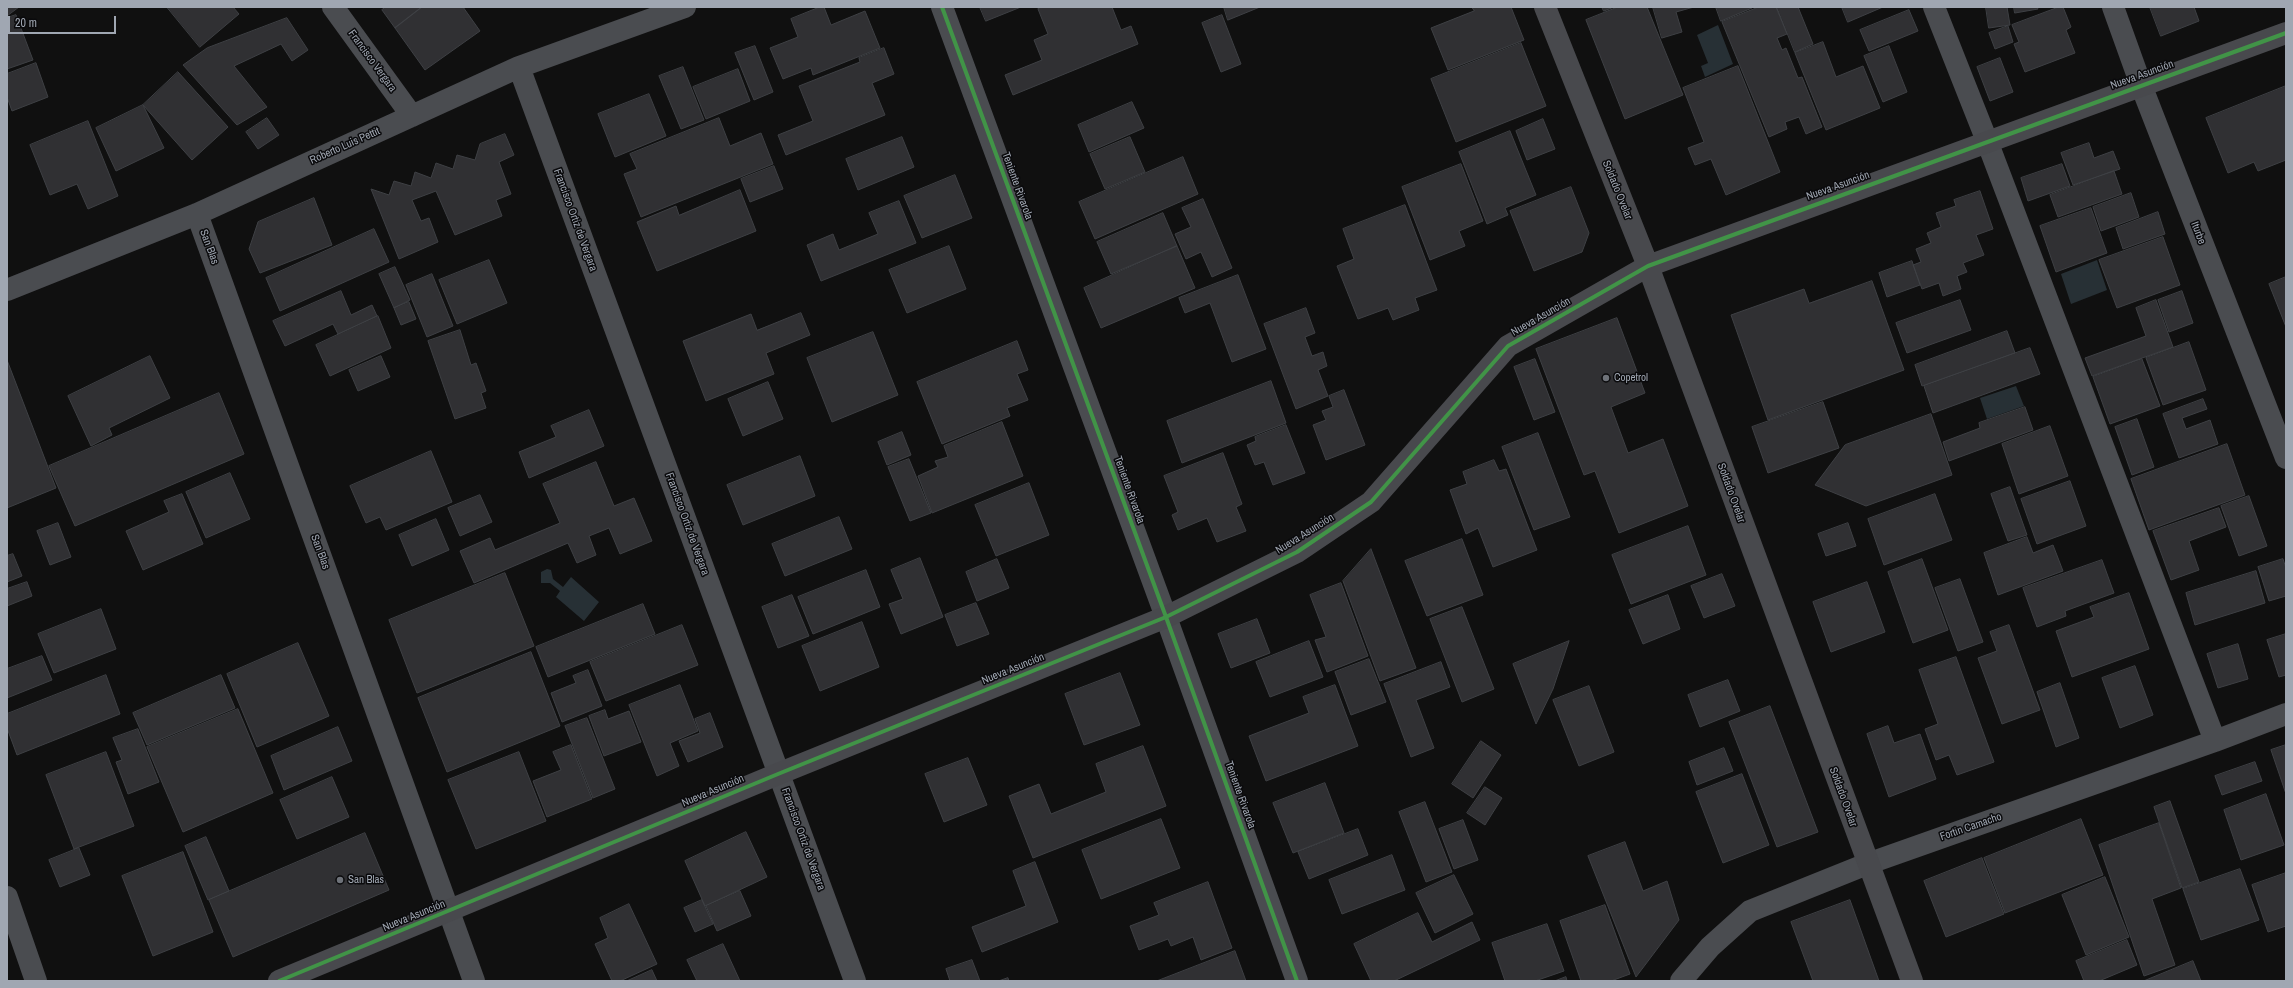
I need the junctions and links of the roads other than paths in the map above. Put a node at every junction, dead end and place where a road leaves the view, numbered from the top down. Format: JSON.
{"nodes":[{"id":1,"x":333,"y":7,"type":"edge"},
{"id":2,"x":685,"y":7,"type":"edge"},
{"id":3,"x":942,"y":7,"type":"edge"},
{"id":4,"x":1545,"y":7,"type":"edge"},
{"id":5,"x":1934,"y":7,"type":"edge"},
{"id":6,"x":2113,"y":7,"type":"edge"},
{"id":7,"x":2286,"y":33,"type":"edge"},
{"id":8,"x":519,"y":66,"type":"junction"},
{"id":9,"x":2141,"y":85,"type":"junction"},
{"id":10,"x":412,"y":116,"type":"junction"},
{"id":11,"x":1987,"y":141,"type":"junction"},
{"id":12,"x":197,"y":214,"type":"junction"},
{"id":13,"x":1648,"y":266,"type":"junction"},
{"id":14,"x":7,"y":290,"type":"edge"},
{"id":15,"x":2286,"y":458,"type":"edge"},
{"id":16,"x":1166,"y":617,"type":"junction"},
{"id":17,"x":2286,"y":714,"type":"edge"},
{"id":18,"x":2215,"y":741,"type":"junction"},
{"id":19,"x":778,"y":774,"type":"junction"},
{"id":20,"x":1867,"y":864,"type":"junction"},
{"id":21,"x":7,"y":897,"type":"edge"},
{"id":22,"x":450,"y":910,"type":"junction"},
{"id":23,"x":36,"y":981,"type":"edge"},
{"id":24,"x":279,"y":981,"type":"edge"},
{"id":25,"x":474,"y":981,"type":"edge"},
{"id":26,"x":855,"y":981,"type":"edge"},
{"id":27,"x":1297,"y":981,"type":"edge"},
{"id":28,"x":1681,"y":981,"type":"edge"},
{"id":29,"x":1912,"y":981,"type":"edge"}],
"edges":[{"from":1,"to":10,"type":"street","name":"Francisco Vergara"},
{"from":2,"to":8,"type":"street","name":"Roberto Luis Pettit"},
{"from":3,"to":16,"type":"street","name":"Teniente Rivarola"},
{"from":4,"to":13,"type":"street","name":"Soldado Ovelar"},
{"from":5,"to":11,"type":"street"},
{"from":6,"to":9,"type":"street","name":"Iturbe"},
{"from":7,"to":9,"type":"street","name":"Nueva Asunción"},
{"from":8,"to":10,"type":"street","name":"Roberto Luis Pettit"},
{"from":8,"to":19,"type":"street","name":"Francisco Ortiz de Vergara"},
{"from":9,"to":11,"type":"street","name":"Nueva Asunción"},
{"from":9,"to":15,"type":"street","name":"Iturbe"},
{"from":10,"to":12,"type":"street","name":"Roberto Luis Pettit"},
{"from":11,"to":13,"type":"street","name":"Nueva Asunción"},
{"from":11,"to":18,"type":"street"},
{"from":12,"to":14,"type":"street","name":"Roberto Luis Pettit"},
{"from":12,"to":22,"type":"street","name":"San Blas"},
{"from":13,"to":16,"type":"street","name":"Nueva Asunción"},
{"from":13,"to":20,"type":"street","name":"Soldado Ovelar"},
{"from":16,"to":19,"type":"street","name":"Nueva Asunción"},
{"from":16,"to":27,"type":"street","name":"Teniente Rivarola"},
{"from":17,"to":18,"type":"street","name":"Fortin Camacho"},
{"from":18,"to":20,"type":"street","name":"Fortin Camacho"},
{"from":19,"to":22,"type":"street","name":"Nueva Asunción"},
{"from":19,"to":26,"type":"street","name":"Francisco Ortiz de Vergara"},
{"from":20,"to":28,"type":"street","name":"Fortin Camacho"},
{"from":20,"to":29,"type":"street","name":"Soldado Ovelar"},
{"from":21,"to":23,"type":"street"},
{"from":22,"to":24,"type":"street","name":"Nueva Asunción"},
{"from":22,"to":25,"type":"street","name":"San Blas"}]}
